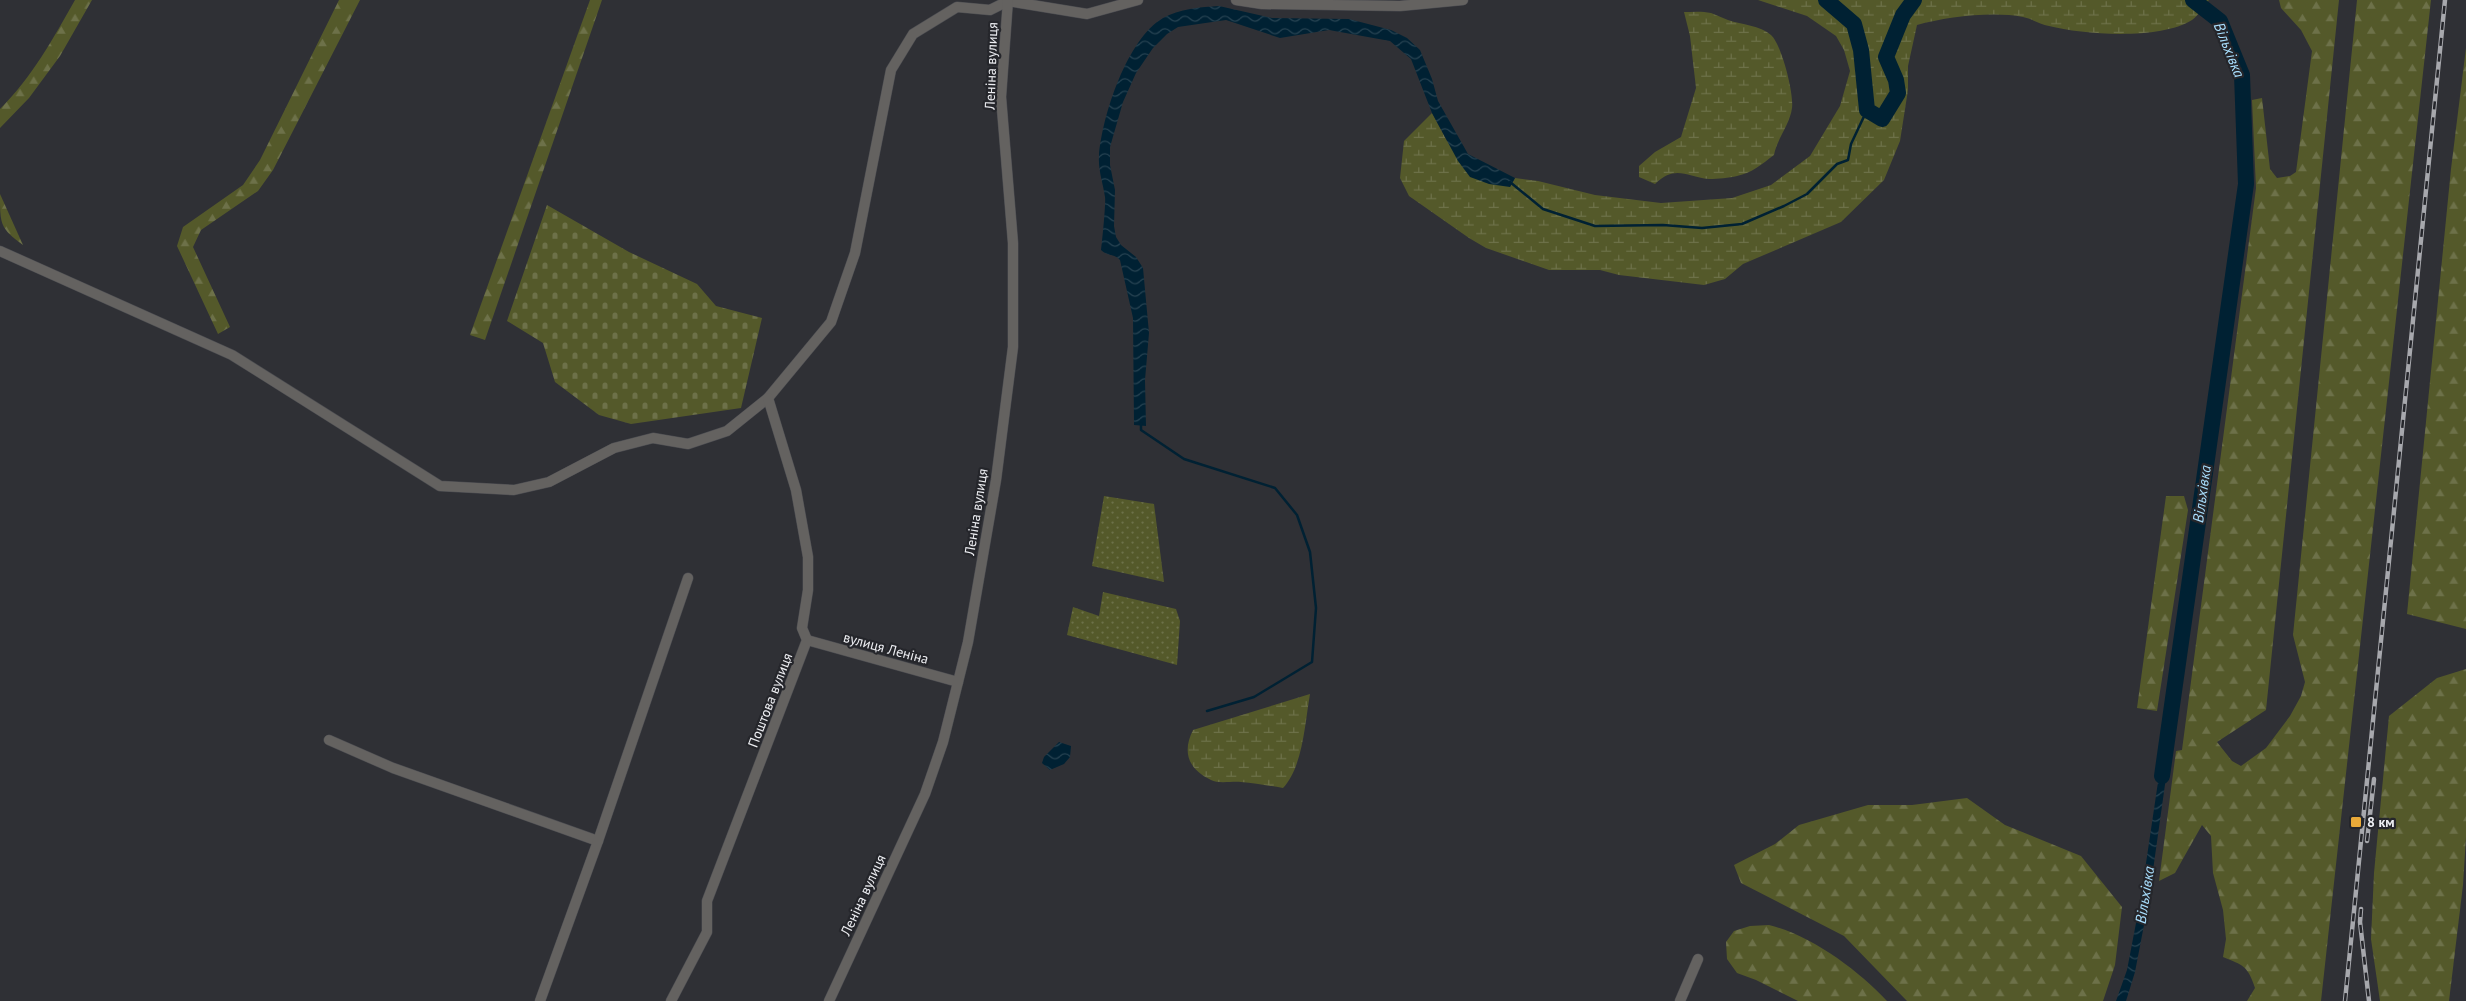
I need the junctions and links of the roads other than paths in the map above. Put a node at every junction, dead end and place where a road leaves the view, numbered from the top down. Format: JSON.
{"nodes":[{"id":1,"x":1138,"y":0,"type":"edge"},
{"id":2,"x":1236,"y":0,"type":"edge"},
{"id":3,"x":1463,"y":0,"type":"edge"},
{"id":4,"x":1008,"y":1,"type":"edge"},
{"id":5,"x":1263,"y":2,"type":"edge"},
{"id":6,"x":0,"y":251,"type":"edge"},
{"id":7,"x":768,"y":398,"type":"junction"},
{"id":8,"x":688,"y":578,"type":"dead end"},
{"id":9,"x":807,"y":640,"type":"junction"},
{"id":10,"x":958,"y":682,"type":"junction"},
{"id":11,"x":329,"y":740,"type":"dead end"},
{"id":12,"x":598,"y":841,"type":"junction"},
{"id":13,"x":1698,"y":959,"type":"dead end"},
{"id":14,"x":540,"y":1001,"type":"edge"},
{"id":15,"x":670,"y":1001,"type":"edge"},
{"id":16,"x":829,"y":1001,"type":"edge"},
{"id":17,"x":1680,"y":1001,"type":"edge"}],
"edges":[{"from":1,"to":4,"type":"street"},
{"from":2,"to":5,"type":"street"},
{"from":3,"to":5,"type":"street"},
{"from":4,"to":7,"type":"street"},
{"from":4,"to":10,"type":"street","name":"Леніна вулиця"},
{"from":6,"to":7,"type":"street"},
{"from":7,"to":9,"type":"street","name":"Поштова вулиця"},
{"from":8,"to":12,"type":"street"},
{"from":9,"to":10,"type":"street","name":"вулиця Леніна"},
{"from":9,"to":15,"type":"street","name":"Поштова вулиця"},
{"from":10,"to":16,"type":"street","name":"Леніна вулиця"},
{"from":11,"to":12,"type":"street"},
{"from":12,"to":14,"type":"street"},
{"from":13,"to":17,"type":"street"}]}
